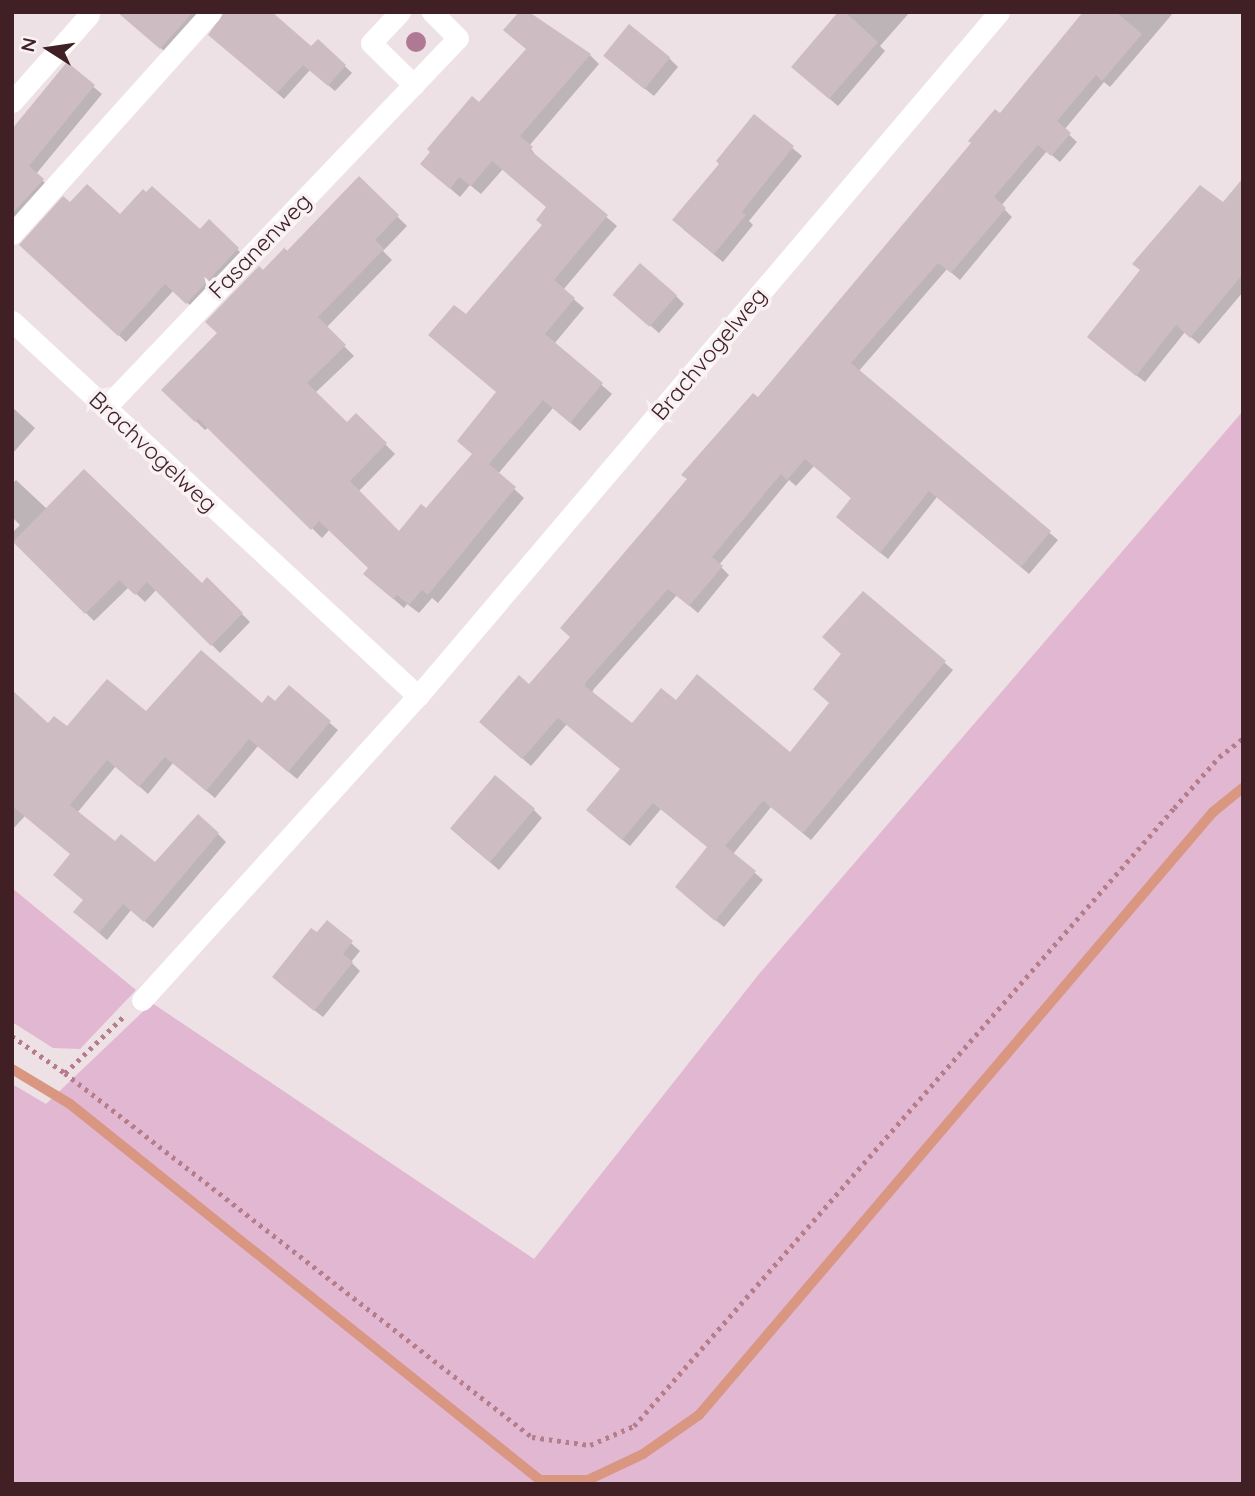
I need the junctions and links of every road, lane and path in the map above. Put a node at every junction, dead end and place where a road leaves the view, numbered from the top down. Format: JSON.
{"nodes":[{"id":1,"x":211,"y":12,"type":"edge"},
{"id":2,"x":400,"y":12,"type":"edge"},
{"id":3,"x":432,"y":12,"type":"edge"},
{"id":4,"x":999,"y":12,"type":"edge"},
{"id":5,"x":89,"y":15,"type":"dead end"},
{"id":6,"x":414,"y":85,"type":"junction"},
{"id":7,"x":12,"y":102,"type":"edge"},
{"id":8,"x":12,"y":234,"type":"edge"},
{"id":9,"x":12,"y":321,"type":"edge"},
{"id":10,"x":105,"y":408,"type":"junction"},
{"id":11,"x":418,"y":696,"type":"junction"},
{"id":12,"x":1243,"y":738,"type":"edge"},
{"id":13,"x":142,"y":1000,"type":"joint"},
{"id":14,"x":12,"y":1037,"type":"edge"},
{"id":15,"x":65,"y":1073,"type":"junction"}],
"edges":[{"from":1,"to":8,"type":"street"},
{"from":2,"to":6,"type":"street"},
{"from":3,"to":6,"type":"street","name":"Fasanenweg"},
{"from":4,"to":11,"type":"street","name":"Brachvogelweg"},
{"from":5,"to":7,"type":"street"},
{"from":6,"to":10,"type":"street","name":"Fasanenweg"},
{"from":9,"to":10,"type":"street","name":"Brachvogelweg"},
{"from":10,"to":11,"type":"street","name":"Brachvogelweg"},
{"from":11,"to":13,"type":"street","name":"Brachvogelweg"},
{"from":12,"to":15,"type":"path"},
{"from":13,"to":15,"type":"path"},
{"from":14,"to":15,"type":"path"}]}
